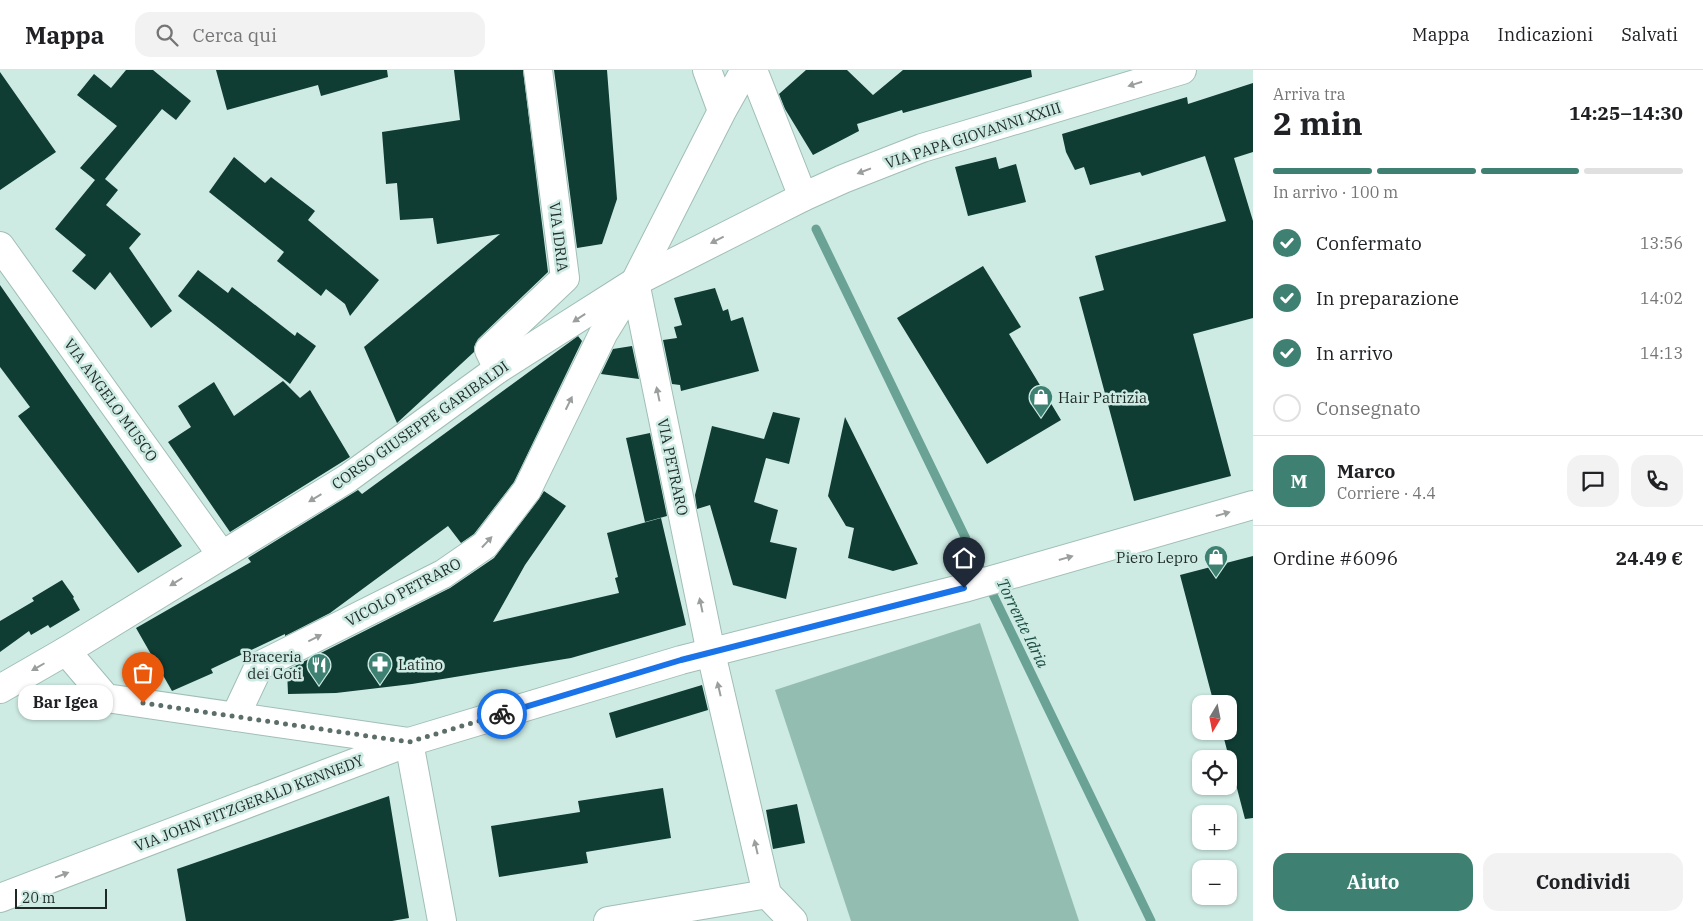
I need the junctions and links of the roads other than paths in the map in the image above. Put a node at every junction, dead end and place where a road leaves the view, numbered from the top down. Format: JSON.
{"nodes":[{"id":1,"x":538,"y":70,"type":"edge"},
{"id":2,"x":708,"y":70,"type":"edge"},
{"id":3,"x":745,"y":70,"type":"edge"},
{"id":4,"x":753,"y":70,"type":"edge"},
{"id":5,"x":1182,"y":70,"type":"edge"},
{"id":6,"x":722,"y":111,"type":"junction"},
{"id":7,"x":804,"y":197,"type":"junction"},
{"id":8,"x":0,"y":246,"type":"edge"},
{"id":9,"x":635,"y":282,"type":"junction"},
{"id":10,"x":498,"y":369,"type":"junction"},
{"id":11,"x":1253,"y":505,"type":"edge"},
{"id":12,"x":221,"y":554,"type":"junction"},
{"id":13,"x":66,"y":651,"type":"junction"},
{"id":14,"x":711,"y":653,"type":"junction"},
{"id":15,"x":0,"y":689,"type":"edge"},
{"id":16,"x":235,"y":717,"type":"junction"},
{"id":17,"x":409,"y":742,"type":"junction"},
{"id":18,"x":767,"y":894,"type":"junction"},
{"id":19,"x":0,"y":898,"type":"edge"},
{"id":20,"x":698,"y":914,"type":"edge"},
{"id":21,"x":442,"y":921,"type":"edge"},
{"id":22,"x":608,"y":921,"type":"edge"},
{"id":23,"x":793,"y":921,"type":"edge"}],
"edges":[{"from":1,"to":10,"type":"street","name":"VIA IDRIA"},
{"from":2,"to":6,"type":"street"},
{"from":3,"to":6,"type":"street"},
{"from":4,"to":7,"type":"street"},
{"from":5,"to":7,"type":"street","name":"VIA PAPA GIOVANNI XXIII","one_way":true},
{"from":6,"to":9,"type":"street"},
{"from":7,"to":9,"type":"street","name":"VIA PAPA GIOVANNI XXIII","one_way":true},
{"from":8,"to":12,"type":"street","name":"VIA ANGELO MUSCO"},
{"from":9,"to":10,"type":"street","name":"CORSO GIUSEPPE GARIBALDI","one_way":true},
{"from":14,"to":9,"type":"street","name":"VIA PETRARO","one_way":true},
{"from":16,"to":9,"type":"street","name":"VICOLO PETRARO","one_way":true},
{"from":10,"to":12,"type":"street","name":"CORSO GIUSEPPE GARIBALDI","one_way":true},
{"from":14,"to":11,"type":"street","name":"VIA JOHN FITZGERALD KENNEDY","one_way":true},
{"from":12,"to":13,"type":"street","name":"CORSO GIUSEPPE GARIBALDI","one_way":true},
{"from":13,"to":15,"type":"street","name":"CORSO GIUSEPPE GARIBALDI","one_way":true},
{"from":13,"to":16,"type":"street"},
{"from":14,"to":17,"type":"street","name":"VIA JOHN FITZGERALD KENNEDY"},
{"from":18,"to":14,"type":"street","name":"VIA PETRARO","one_way":true},
{"from":16,"to":17,"type":"street"},
{"from":19,"to":17,"type":"street","name":"VIA JOHN FITZGERALD KENNEDY","one_way":true},
{"from":17,"to":21,"type":"street"},
{"from":18,"to":20,"type":"street"},
{"from":18,"to":23,"type":"street"},
{"from":20,"to":22,"type":"street"}]}
